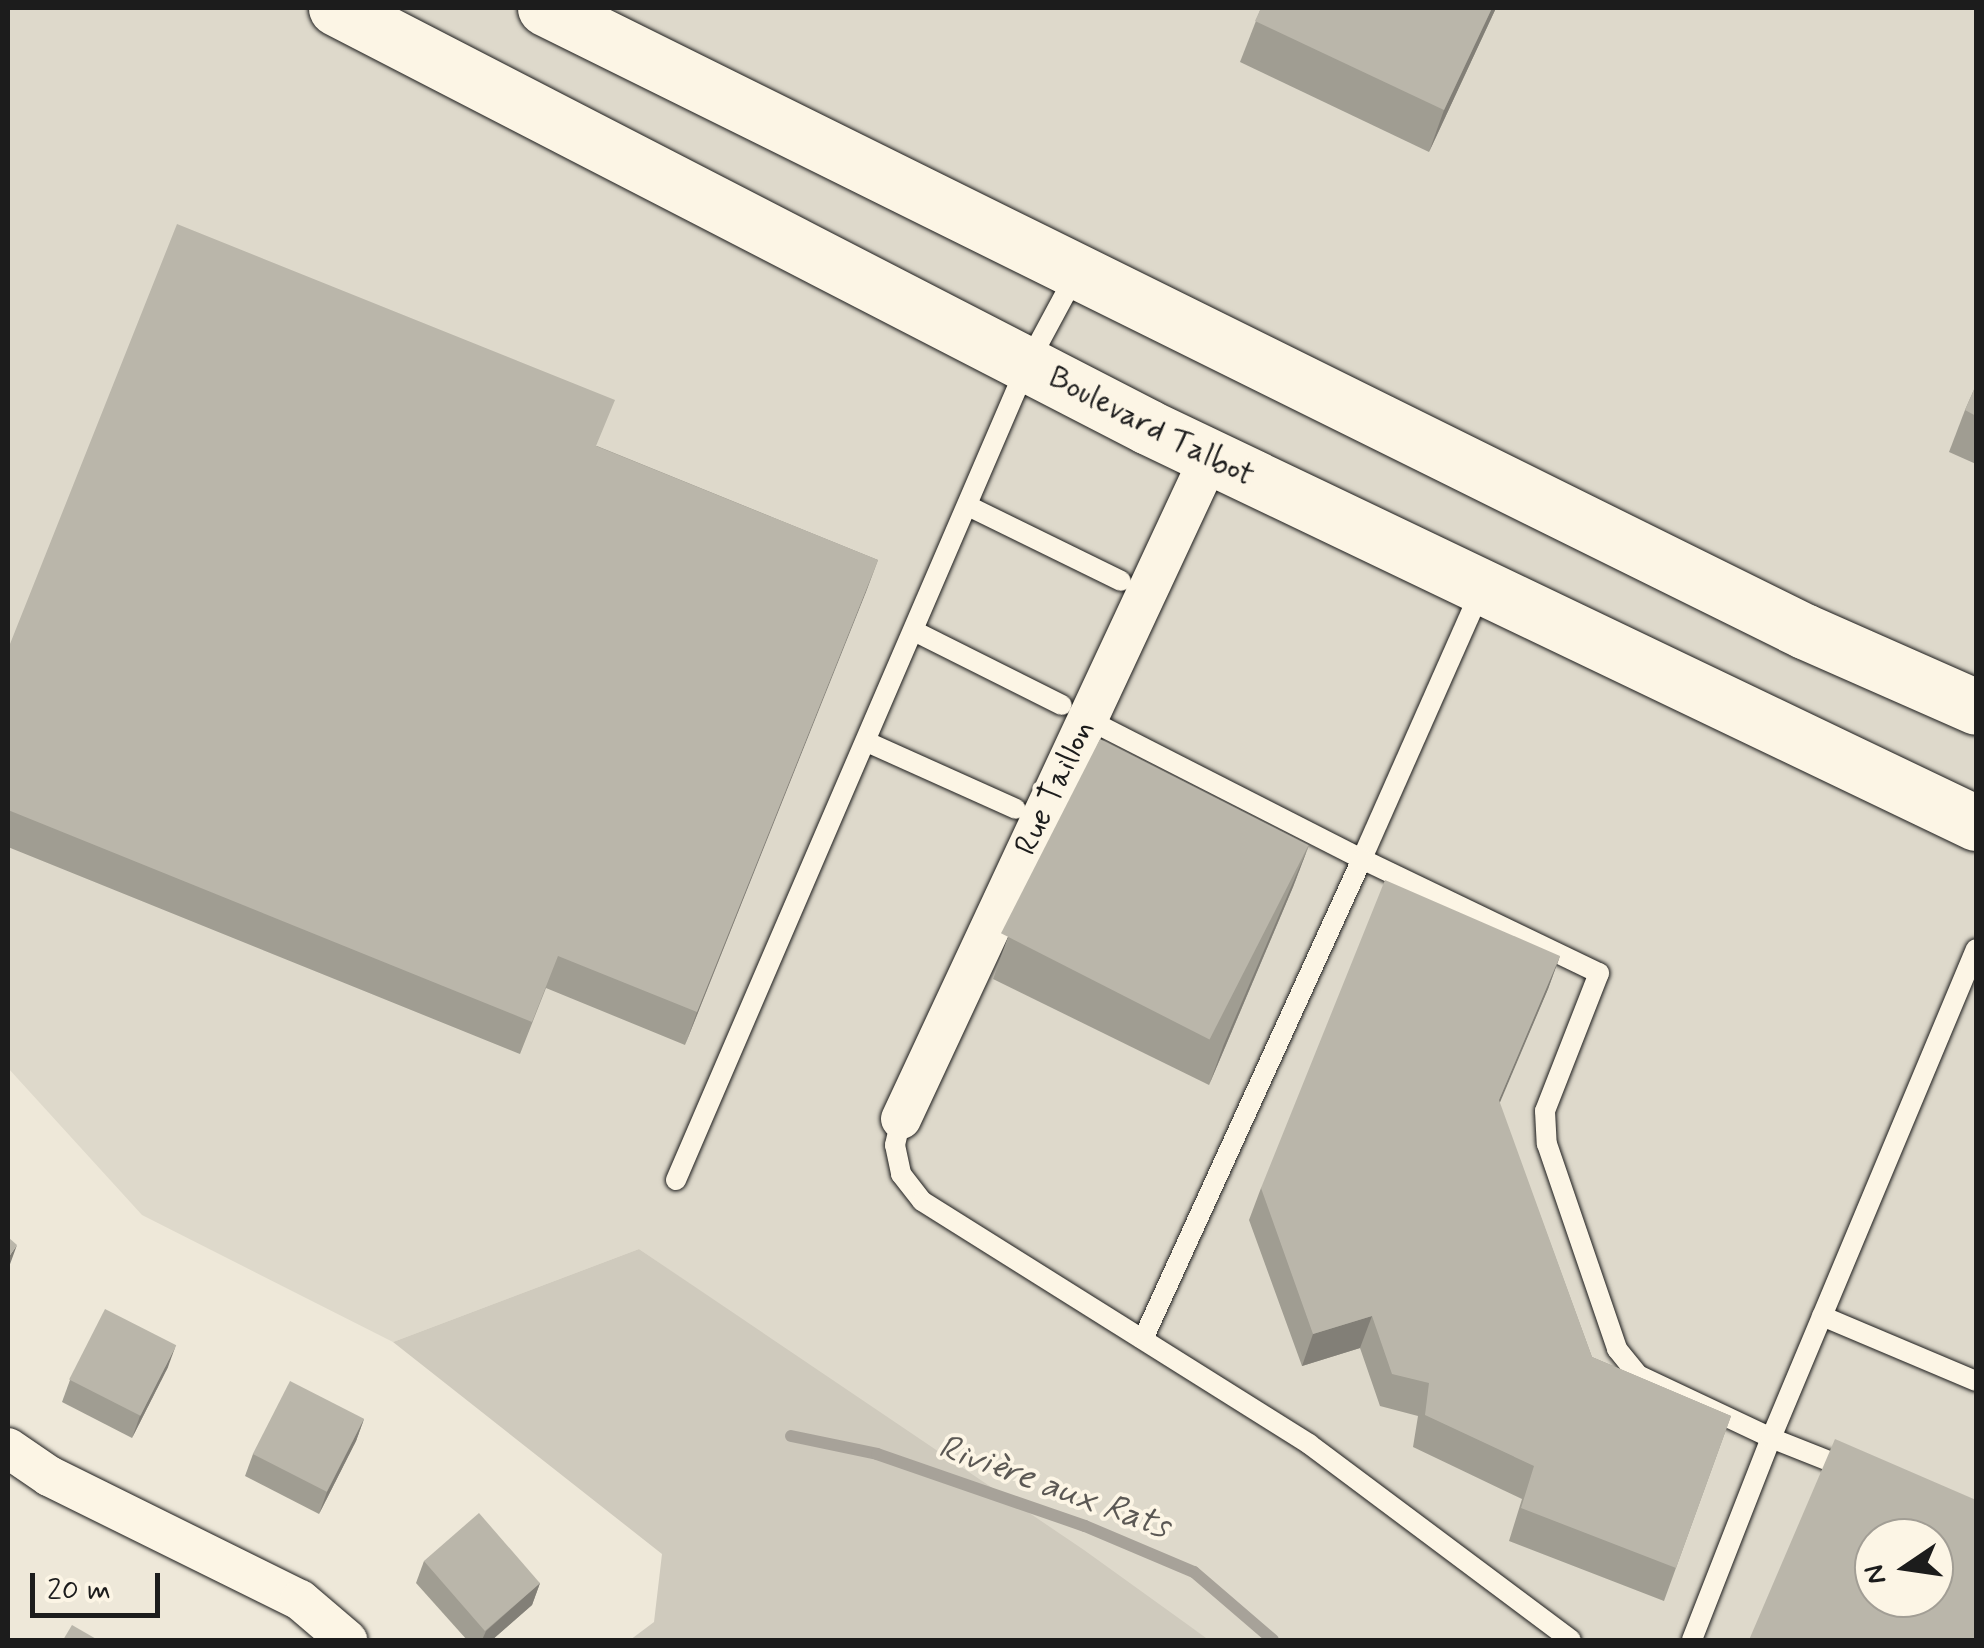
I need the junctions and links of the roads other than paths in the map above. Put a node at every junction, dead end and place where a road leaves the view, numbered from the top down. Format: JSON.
{"nodes":[{"id":1,"x":336,"y":8,"type":"edge"},
{"id":2,"x":545,"y":8,"type":"edge"},
{"id":3,"x":1077,"y":272,"type":"junction"},
{"id":4,"x":1027,"y":365,"type":"junction"},
{"id":5,"x":1210,"y":457,"type":"junction"},
{"id":6,"x":970,"y":507,"type":"junction"},
{"id":7,"x":1121,"y":581,"type":"dead end"},
{"id":8,"x":1482,"y":588,"type":"junction"},
{"id":9,"x":916,"y":632,"type":"junction"},
{"id":10,"x":1976,"y":708,"type":"edge"},
{"id":11,"x":1074,"y":712,"type":"junction"},
{"id":12,"x":867,"y":742,"type":"junction"},
{"id":13,"x":1016,"y":809,"type":"dead end"},
{"id":14,"x":1976,"y":823,"type":"edge"},
{"id":15,"x":1362,"y":859,"type":"junction"},
{"id":16,"x":1976,"y":949,"type":"edge"},
{"id":17,"x":1967,"y":1000,"type":"edge"},
{"id":18,"x":901,"y":1119,"type":"joint"},
{"id":19,"x":676,"y":1180,"type":"dead end"},
{"id":20,"x":1822,"y":1316,"type":"junction"},
{"id":21,"x":1143,"y":1339,"type":"junction"},
{"id":22,"x":1976,"y":1382,"type":"edge"},
{"id":23,"x":1771,"y":1438,"type":"junction"},
{"id":24,"x":8,"y":1448,"type":"edge"},
{"id":25,"x":1874,"y":1478,"type":"edge"},
{"id":26,"x":347,"y":1640,"type":"edge"},
{"id":27,"x":1570,"y":1640,"type":"edge"},
{"id":28,"x":1692,"y":1640,"type":"edge"}],
"edges":[{"from":1,"to":4,"type":"main road","name":"Boulevard Talbot"},
{"from":2,"to":3,"type":"main road"},
{"from":3,"to":4,"type":"lane"},
{"from":3,"to":10,"type":"main road"},
{"from":4,"to":5,"type":"main road","name":"Boulevard Talbot"},
{"from":4,"to":6,"type":"lane"},
{"from":5,"to":8,"type":"main road","name":"Boulevard Talbot"},
{"from":5,"to":11,"type":"street","name":"Rue Taillon"},
{"from":6,"to":7,"type":"lane"},
{"from":6,"to":9,"type":"lane"},
{"from":8,"to":14,"type":"main road","name":"Boulevard Talbot"},
{"from":8,"to":15,"type":"lane"},
{"from":9,"to":11,"type":"lane"},
{"from":9,"to":12,"type":"lane"},
{"from":11,"to":15,"type":"lane"},
{"from":11,"to":18,"type":"street","name":"Rue Taillon"},
{"from":12,"to":13,"type":"lane"},
{"from":12,"to":19,"type":"lane"},
{"from":15,"to":21,"type":"lane"},
{"from":15,"to":23,"type":"lane"},
{"from":16,"to":17,"type":"lane"},
{"from":17,"to":20,"type":"lane"},
{"from":18,"to":21,"type":"lane"},
{"from":20,"to":22,"type":"lane"},
{"from":20,"to":23,"type":"lane"},
{"from":21,"to":27,"type":"lane"},
{"from":23,"to":25,"type":"lane"},
{"from":23,"to":28,"type":"lane"},
{"from":24,"to":26,"type":"street"}]}
